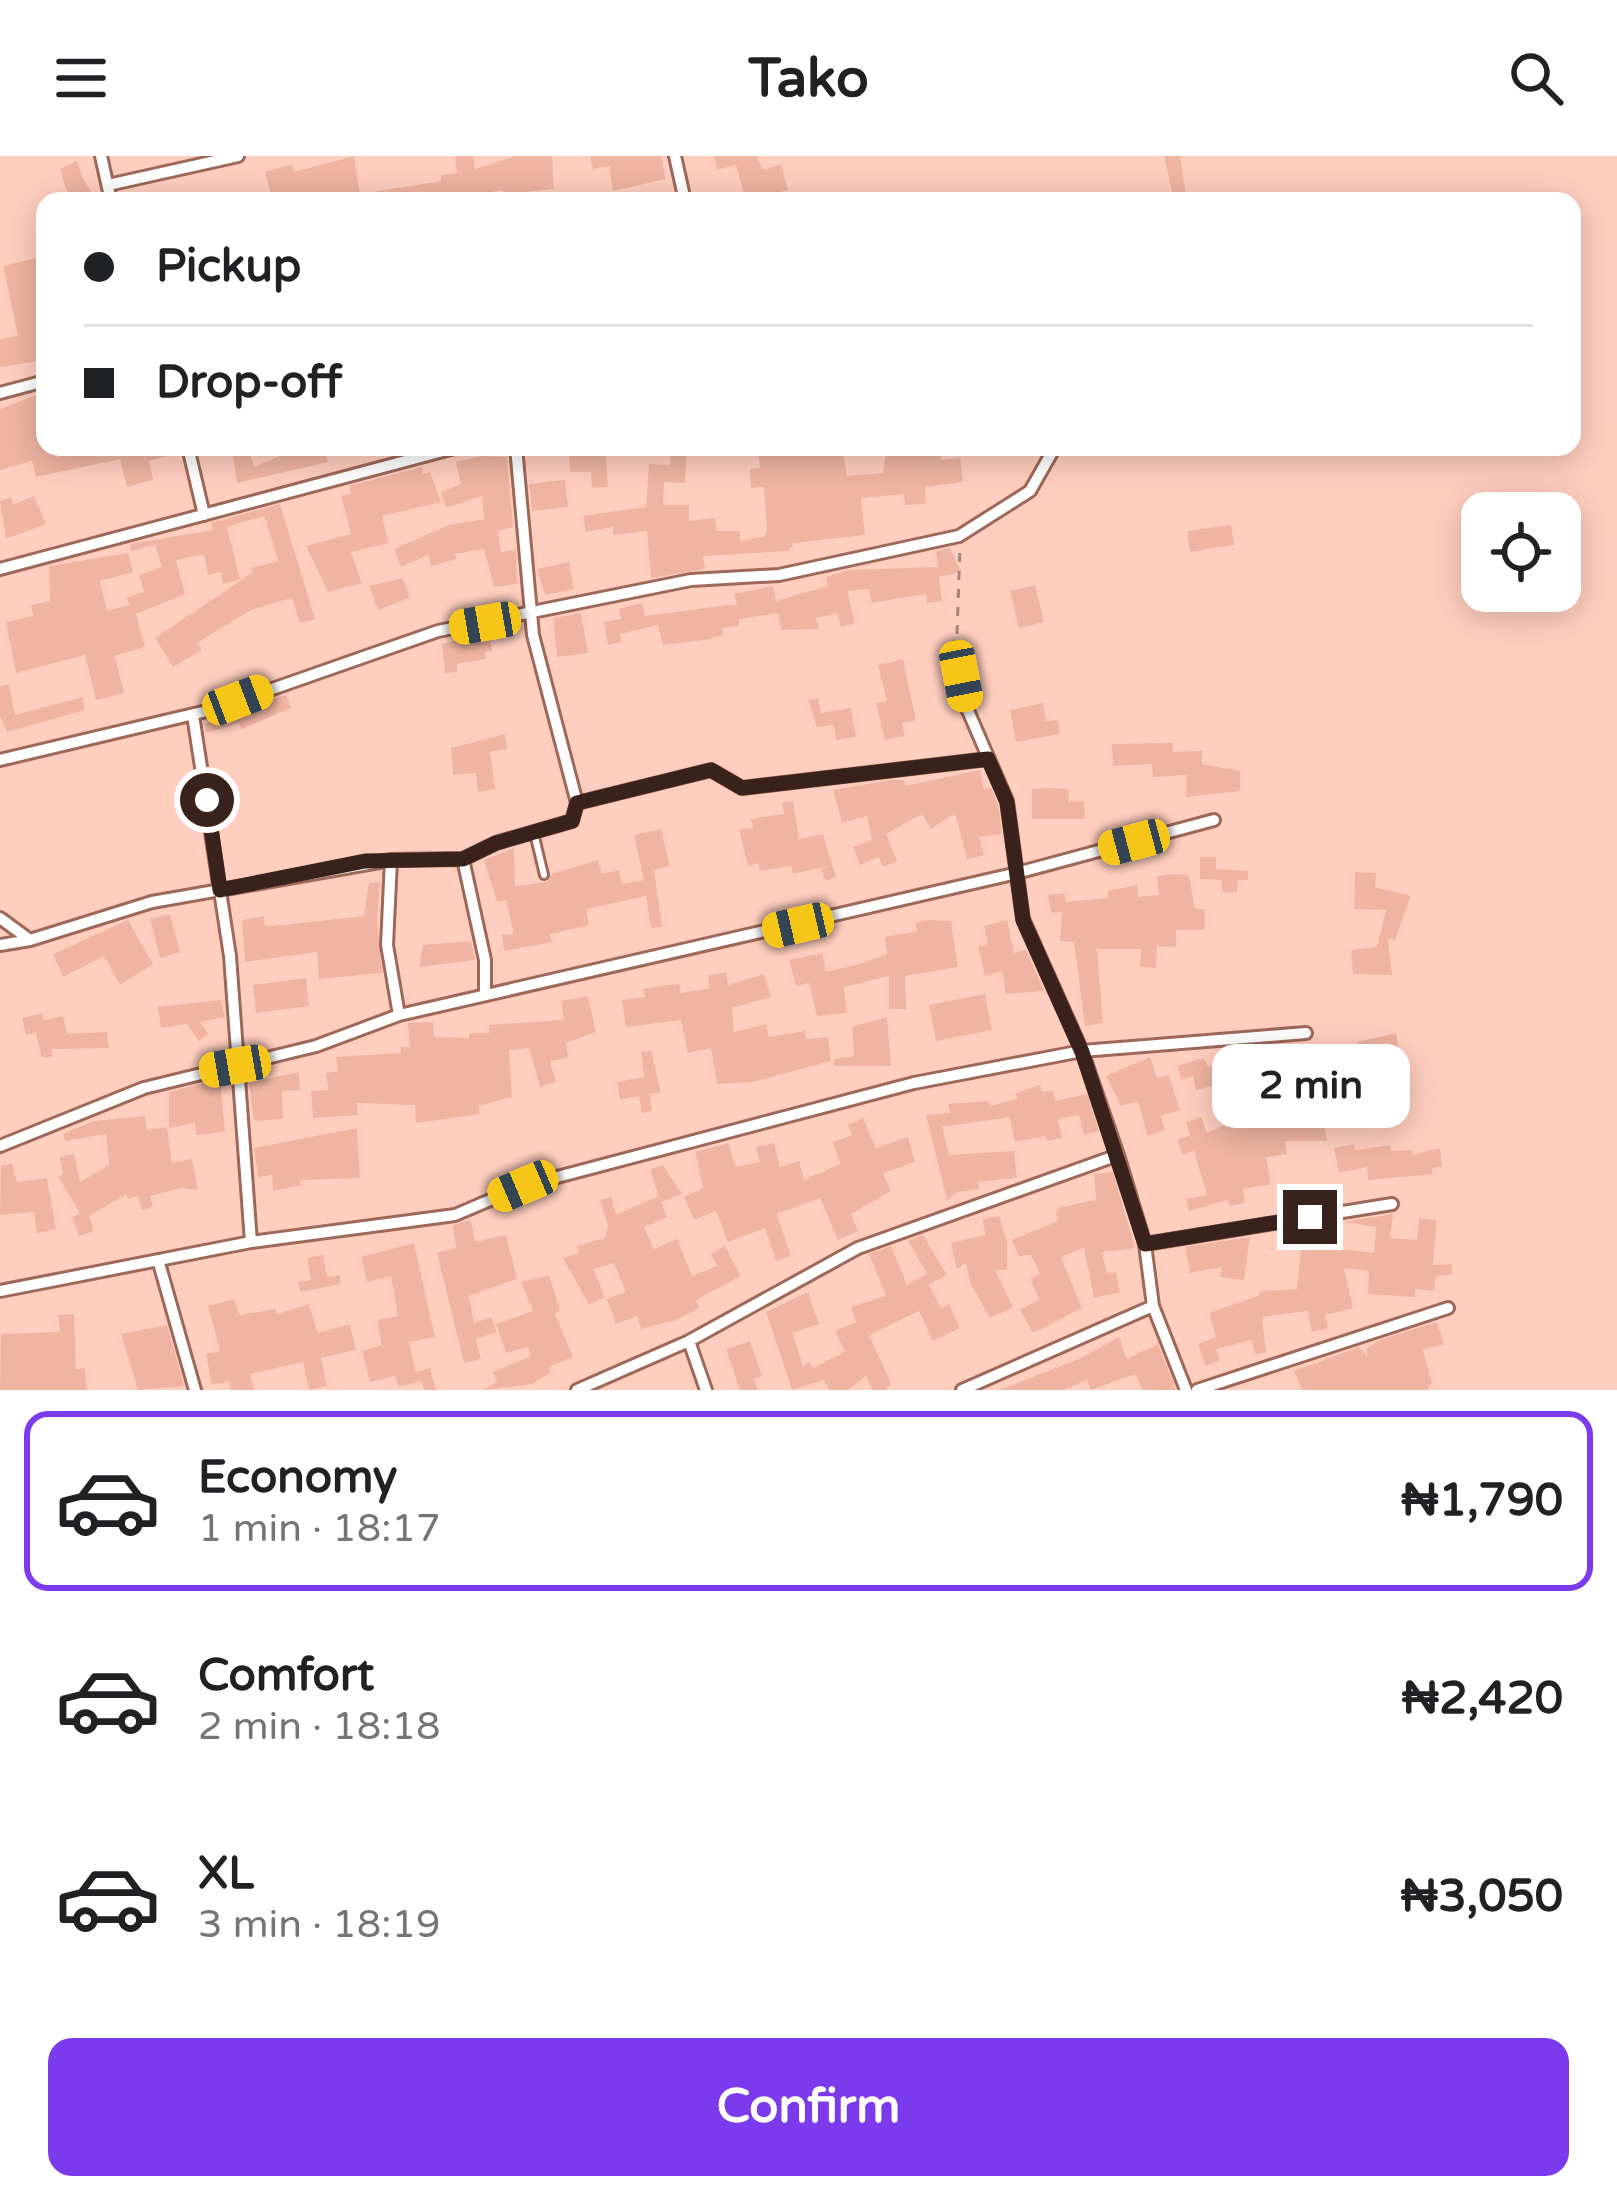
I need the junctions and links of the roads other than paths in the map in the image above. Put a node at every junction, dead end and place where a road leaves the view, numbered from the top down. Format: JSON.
{"nodes":[{"id":1,"x":101,"y":156,"type":"edge"},
{"id":2,"x":238,"y":156,"type":"edge"},
{"id":3,"x":675,"y":156,"type":"edge"},
{"id":4,"x":108,"y":185,"type":"junction"},
{"id":5,"x":109,"y":192,"type":"edge"},
{"id":6,"x":683,"y":192,"type":"edge"},
{"id":7,"x":36,"y":383,"type":"edge"},
{"id":8,"x":0,"y":393,"type":"edge"},
{"id":9,"x":190,"y":456,"type":"edge"},
{"id":10,"x":424,"y":456,"type":"edge"},
{"id":11,"x":517,"y":456,"type":"edge"},
{"id":12,"x":1050,"y":456,"type":"edge"},
{"id":13,"x":204,"y":515,"type":"junction"},
{"id":14,"x":0,"y":569,"type":"edge"},
{"id":15,"x":532,"y":614,"type":"junction"},
{"id":16,"x":955,"y":647,"type":"road end"},
{"id":17,"x":193,"y":715,"type":"junction"},
{"id":18,"x":988,"y":759,"type":"junction"},
{"id":19,"x":0,"y":760,"type":"edge"},
{"id":20,"x":577,"y":803,"type":"junction"},
{"id":21,"x":1214,"y":820,"type":"dead end"},
{"id":22,"x":534,"y":833,"type":"junction"},
{"id":23,"x":463,"y":859,"type":"junction"},
{"id":24,"x":391,"y":860,"type":"junction"},
{"id":25,"x":1013,"y":874,"type":"junction"},
{"id":26,"x":544,"y":875,"type":"dead end"},
{"id":27,"x":220,"y":890,"type":"junction"},
{"id":28,"x":0,"y":918,"type":"edge"},
{"id":29,"x":30,"y":940,"type":"junction"},
{"id":30,"x":0,"y":944,"type":"edge"},
{"id":31,"x":485,"y":992,"type":"junction"},
{"id":32,"x":399,"y":1015,"type":"junction"},
{"id":33,"x":1306,"y":1033,"type":"dead end"},
{"id":34,"x":1082,"y":1052,"type":"junction"},
{"id":35,"x":235,"y":1066,"type":"junction"},
{"id":36,"x":0,"y":1145,"type":"edge"},
{"id":37,"x":1118,"y":1155,"type":"junction"},
{"id":38,"x":1392,"y":1204,"type":"dead end"},
{"id":39,"x":251,"y":1242,"type":"junction"},
{"id":40,"x":1145,"y":1244,"type":"junction"},
{"id":41,"x":159,"y":1263,"type":"junction"},
{"id":42,"x":0,"y":1291,"type":"edge"},
{"id":43,"x":1154,"y":1306,"type":"junction"},
{"id":44,"x":1448,"y":1308,"type":"dead end"},
{"id":45,"x":689,"y":1341,"type":"junction"},
{"id":46,"x":195,"y":1390,"type":"edge"},
{"id":47,"x":578,"y":1390,"type":"edge"},
{"id":48,"x":706,"y":1390,"type":"edge"},
{"id":49,"x":962,"y":1390,"type":"edge"},
{"id":50,"x":1186,"y":1390,"type":"edge"},
{"id":51,"x":1197,"y":1390,"type":"edge"}],
"edges":[{"from":1,"to":4,"type":"street"},
{"from":2,"to":4,"type":"street"},
{"from":3,"to":6,"type":"street"},
{"from":4,"to":5,"type":"street"},
{"from":7,"to":8,"type":"street"},
{"from":9,"to":13,"type":"street"},
{"from":10,"to":13,"type":"street"},
{"from":11,"to":15,"type":"street"},
{"from":12,"to":15,"type":"street"},
{"from":13,"to":14,"type":"street"},
{"from":15,"to":17,"type":"street"},
{"from":15,"to":20,"type":"street"},
{"from":16,"to":18,"type":"street"},
{"from":17,"to":19,"type":"street"},
{"from":17,"to":27,"type":"street"},
{"from":18,"to":20,"type":"street"},
{"from":18,"to":25,"type":"street"},
{"from":20,"to":22,"type":"street"},
{"from":21,"to":25,"type":"street"},
{"from":22,"to":23,"type":"street"},
{"from":22,"to":26,"type":"lane"},
{"from":23,"to":24,"type":"street"},
{"from":23,"to":31,"type":"street"},
{"from":24,"to":27,"type":"street"},
{"from":24,"to":32,"type":"street"},
{"from":25,"to":31,"type":"street"},
{"from":25,"to":34,"type":"street"},
{"from":27,"to":29,"type":"street"},
{"from":27,"to":35,"type":"street"},
{"from":28,"to":29,"type":"street"},
{"from":29,"to":30,"type":"street"},
{"from":31,"to":32,"type":"street"},
{"from":32,"to":35,"type":"street"},
{"from":33,"to":34,"type":"street"},
{"from":34,"to":37,"type":"street"},
{"from":34,"to":39,"type":"street"},
{"from":35,"to":36,"type":"street"},
{"from":35,"to":39,"type":"street"},
{"from":37,"to":40,"type":"street"},
{"from":37,"to":45,"type":"street"},
{"from":38,"to":40,"type":"street"},
{"from":39,"to":41,"type":"street"},
{"from":40,"to":43,"type":"street"},
{"from":41,"to":42,"type":"street"},
{"from":41,"to":46,"type":"street"},
{"from":43,"to":49,"type":"street"},
{"from":43,"to":50,"type":"street"},
{"from":44,"to":51,"type":"street"},
{"from":45,"to":47,"type":"street"},
{"from":45,"to":48,"type":"street"}]}
